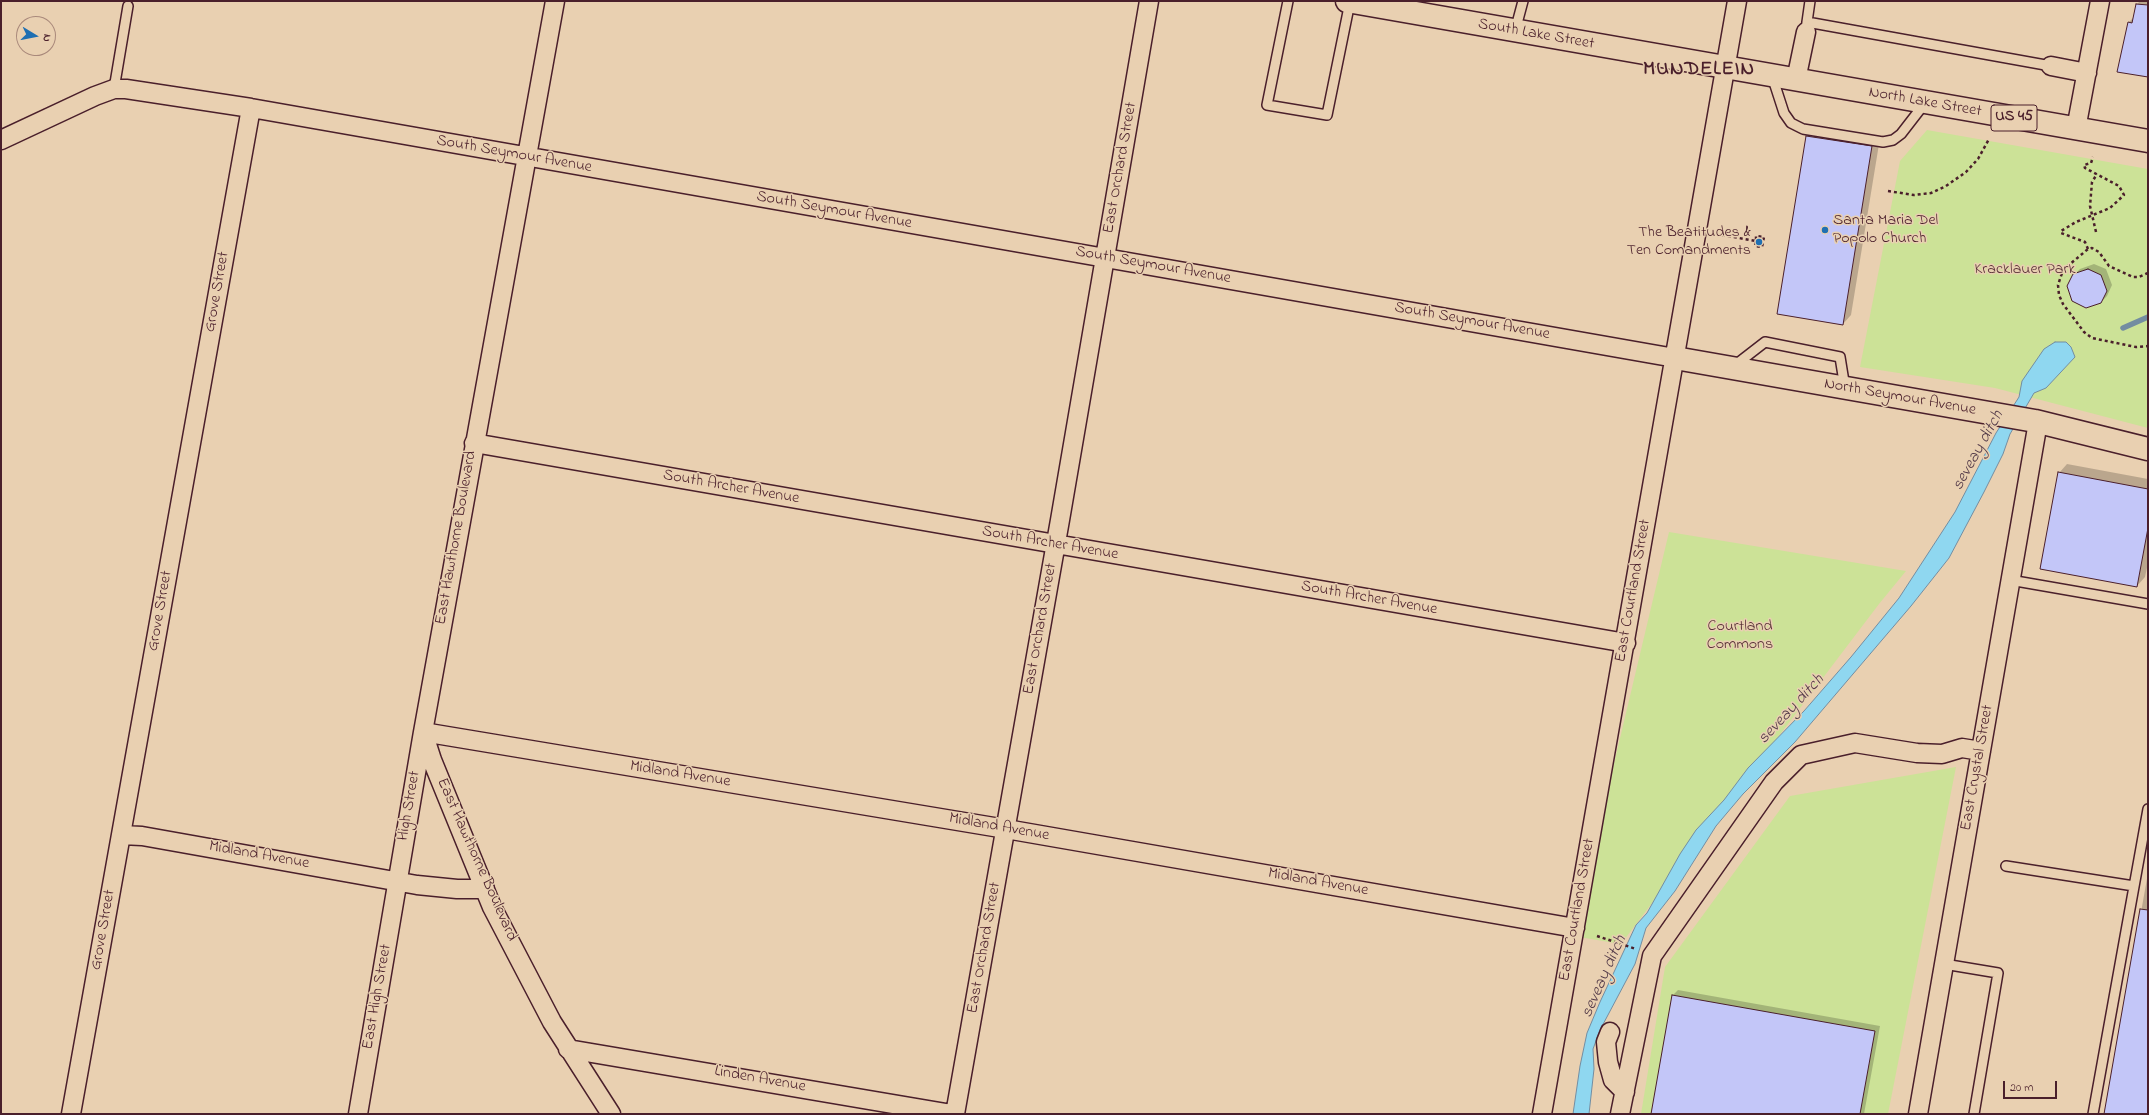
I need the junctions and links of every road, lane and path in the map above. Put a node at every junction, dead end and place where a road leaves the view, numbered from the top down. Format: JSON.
{"nodes":[{"id":1,"x":556,"y":1,"type":"edge"},
{"id":2,"x":1149,"y":1,"type":"edge"},
{"id":3,"x":1288,"y":1,"type":"edge"},
{"id":4,"x":1349,"y":1,"type":"edge"},
{"id":5,"x":1523,"y":1,"type":"edge"},
{"id":6,"x":1737,"y":1,"type":"edge"},
{"id":7,"x":1810,"y":1,"type":"edge"},
{"id":8,"x":2100,"y":1,"type":"edge"},
{"id":9,"x":128,"y":6,"type":"dead end"},
{"id":10,"x":1806,"y":27,"type":"junction"},
{"id":11,"x":1515,"y":31,"type":"junction"},
{"id":12,"x":2051,"y":66,"type":"joint"},
{"id":13,"x":1725,"y":68,"type":"junction"},
{"id":14,"x":2087,"y":73,"type":"junction"},
{"id":15,"x":1772,"y":76,"type":"junction"},
{"id":16,"x":1796,"y":80,"type":"junction"},
{"id":17,"x":114,"y":89,"type":"junction"},
{"id":18,"x":1926,"y":103,"type":"junction"},
{"id":19,"x":251,"y":108,"type":"junction"},
{"id":20,"x":2076,"y":129,"type":"junction"},
{"id":21,"x":1989,"y":139,"type":"dead end"},
{"id":22,"x":1,"y":140,"type":"edge"},
{"id":23,"x":2148,"y":141,"type":"edge"},
{"id":24,"x":2093,"y":157,"type":"dead end"},
{"id":25,"x":528,"y":158,"type":"junction"},
{"id":26,"x":2097,"y":174,"type":"junction"},
{"id":27,"x":1888,"y":191,"type":"dead end"},
{"id":28,"x":2092,"y":215,"type":"junction"},
{"id":29,"x":2096,"y":232,"type":"dead end"},
{"id":30,"x":1722,"y":235,"type":"dead end"},
{"id":31,"x":1756,"y":241,"type":"junction"},
{"id":32,"x":2088,"y":249,"type":"junction"},
{"id":33,"x":1106,"y":258,"type":"junction"},
{"id":34,"x":2148,"y":273,"type":"edge"},
{"id":35,"x":2148,"y":346,"type":"edge"},
{"id":36,"x":1675,"y":358,"type":"junction"},
{"id":37,"x":1732,"y":368,"type":"junction"},
{"id":38,"x":1845,"y":388,"type":"junction"},
{"id":39,"x":2036,"y":422,"type":"junction"},
{"id":40,"x":474,"y":443,"type":"junction"},
{"id":41,"x":2148,"y":449,"type":"edge"},
{"id":42,"x":1056,"y":545,"type":"junction"},
{"id":43,"x":2010,"y":580,"type":"junction"},
{"id":44,"x":2148,"y":604,"type":"edge"},
{"id":45,"x":1626,"y":643,"type":"junction"},
{"id":46,"x":423,"y":732,"type":"junction"},
{"id":47,"x":1981,"y":751,"type":"junction"},
{"id":48,"x":2148,"y":809,"type":"edge"},
{"id":49,"x":1006,"y":829,"type":"junction"},
{"id":50,"x":121,"y":834,"type":"junction"},
{"id":51,"x":2006,"y":866,"type":"dead end"},
{"id":52,"x":398,"y":880,"type":"junction"},
{"id":53,"x":2134,"y":886,"type":"junction"},
{"id":54,"x":485,"y":889,"type":"junction"},
{"id":55,"x":1575,"y":928,"type":"junction"},
{"id":56,"x":1597,"y":936,"type":"dead end"},
{"id":57,"x":1652,"y":956,"type":"junction"},
{"id":58,"x":1944,"y":964,"type":"junction"},
{"id":59,"x":1610,"y":1032,"type":"dead end"},
{"id":60,"x":568,"y":1049,"type":"junction"},
{"id":61,"x":1625,"y":1092,"type":"junction"},
{"id":62,"x":71,"y":1114,"type":"edge"},
{"id":63,"x":358,"y":1114,"type":"edge"},
{"id":64,"x":611,"y":1114,"type":"edge"},
{"id":65,"x":952,"y":1114,"type":"edge"},
{"id":66,"x":955,"y":1114,"type":"edge"},
{"id":67,"x":1542,"y":1114,"type":"edge"},
{"id":68,"x":1620,"y":1114,"type":"edge"},
{"id":69,"x":1918,"y":1114,"type":"edge"},
{"id":70,"x":1974,"y":1114,"type":"edge"},
{"id":71,"x":2093,"y":1114,"type":"edge"}],
"edges":[{"from":1,"to":25,"type":"street","name":"East Hawthorne Boulevard"},
{"from":2,"to":33,"type":"street","name":"East Orchard Street"},
{"from":3,"to":4,"type":"lane"},
{"from":4,"to":11,"type":"main road","name":"South Lake Street","number":"US 45"},
{"from":5,"to":11,"type":"lane"},
{"from":6,"to":13,"type":"street","name":"East Courtland Street"},
{"from":7,"to":10,"type":"lane"},
{"from":8,"to":14,"type":"street"},
{"from":9,"to":17,"type":"lane"},
{"from":10,"to":12,"type":"lane"},
{"from":10,"to":16,"type":"street"},
{"from":11,"to":13,"type":"main road","name":"South Lake Street","number":"US 45"},
{"from":12,"to":14,"type":"street"},
{"from":13,"to":15,"type":"main road","name":"North Lake Street","number":"US 45"},
{"from":13,"to":36,"type":"street","name":"East Courtland Street"},
{"from":14,"to":20,"type":"street"},
{"from":15,"to":16,"type":"main road","name":"North Lake Street","number":"US 45"},
{"from":15,"to":18,"type":"lane"},
{"from":16,"to":18,"type":"main road","name":"North Lake Street","number":"US 45"},
{"from":17,"to":19,"type":"street","name":"South Seymour Avenue"},
{"from":17,"to":22,"type":"street","name":"South Seymour Avenue"},
{"from":18,"to":20,"type":"main road","name":"North Lake Street","number":"US 45"},
{"from":19,"to":25,"type":"street","name":"South Seymour Avenue"},
{"from":19,"to":50,"type":"street","name":"Grove Street"},
{"from":20,"to":23,"type":"main road","name":"North Lake Street","number":"US 45"},
{"from":21,"to":27,"type":"path"},
{"from":24,"to":26,"type":"path"},
{"from":25,"to":33,"type":"street","name":"South Seymour Avenue"},
{"from":25,"to":40,"type":"street","name":"East Hawthorne Boulevard"},
{"from":26,"to":28,"type":"path"},
{"from":26,"to":28,"type":"path"},
{"from":28,"to":29,"type":"path"},
{"from":28,"to":32,"type":"path"},
{"from":30,"to":31,"type":"path"},
{"from":31,"to":31,"type":"path"},
{"from":32,"to":34,"type":"path"},
{"from":32,"to":35,"type":"path"},
{"from":33,"to":36,"type":"street","name":"South Seymour Avenue"},
{"from":33,"to":42,"type":"street","name":"East Orchard Street"},
{"from":36,"to":37,"type":"main road","name":"North Seymour Avenue"},
{"from":36,"to":45,"type":"street","name":"East Courtland Street"},
{"from":37,"to":38,"type":"main road","name":"North Seymour Avenue"},
{"from":37,"to":38,"type":"lane"},
{"from":38,"to":39,"type":"main road","name":"North Seymour Avenue"},
{"from":39,"to":41,"type":"main road","name":"North Seymour Avenue"},
{"from":39,"to":43,"type":"street","name":"East Crystal Street"},
{"from":40,"to":42,"type":"street","name":"South Archer Avenue"},
{"from":40,"to":46,"type":"street","name":"East Hawthorne Boulevard"},
{"from":42,"to":45,"type":"street","name":"South Archer Avenue"},
{"from":42,"to":49,"type":"street","name":"East Orchard Street"},
{"from":43,"to":44,"type":"lane"},
{"from":43,"to":47,"type":"street","name":"East Crystal Street"},
{"from":45,"to":55,"type":"street","name":"East Courtland Street"},
{"from":46,"to":49,"type":"street","name":"Midland Avenue"},
{"from":46,"to":52,"type":"street","name":"High Street"},
{"from":46,"to":54,"type":"street","name":"East Hawthorne Boulevard"},
{"from":47,"to":57,"type":"street"},
{"from":47,"to":58,"type":"street","name":"East Crystal Street"},
{"from":48,"to":53,"type":"lane"},
{"from":49,"to":55,"type":"street","name":"Midland Avenue"},
{"from":49,"to":66,"type":"street","name":"East Orchard Street"},
{"from":50,"to":52,"type":"street","name":"Midland Avenue"},
{"from":50,"to":62,"type":"street","name":"Grove Street"},
{"from":51,"to":53,"type":"lane"},
{"from":52,"to":54,"type":"street","name":"Midland Avenue"},
{"from":52,"to":63,"type":"street","name":"East High Street"},
{"from":53,"to":71,"type":"lane"},
{"from":54,"to":60,"type":"street","name":"East Hawthorne Boulevard"},
{"from":55,"to":67,"type":"street","name":"East Courtland Street"},
{"from":56,"to":57,"type":"path"},
{"from":57,"to":61,"type":"street"},
{"from":58,"to":69,"type":"street","name":"East Crystal Street"},
{"from":58,"to":70,"type":"lane"},
{"from":59,"to":61,"type":"street"},
{"from":60,"to":64,"type":"street","name":"East Hawthorne Boulevard"},
{"from":60,"to":65,"type":"street","name":"Linden Avenue"},
{"from":61,"to":68,"type":"street"}]}
